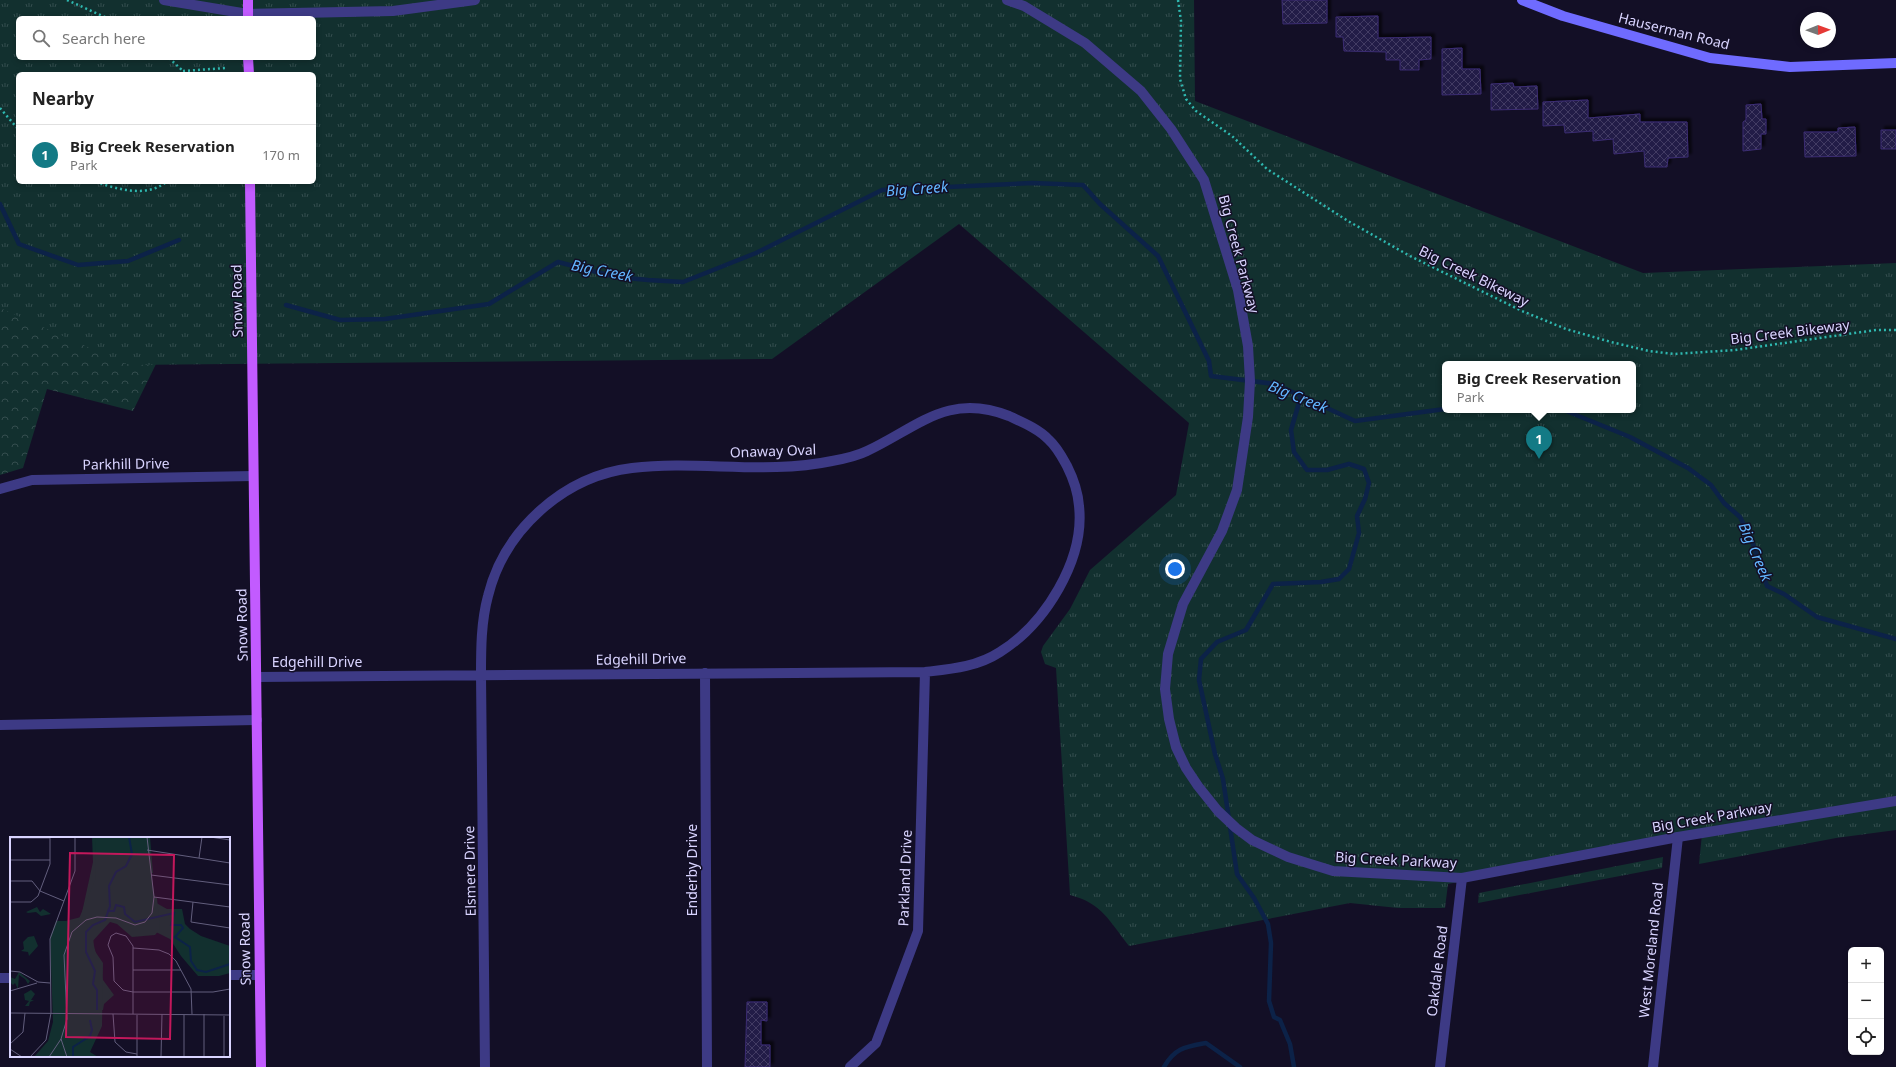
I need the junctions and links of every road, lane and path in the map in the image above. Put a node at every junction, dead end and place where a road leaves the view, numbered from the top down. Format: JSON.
{"nodes":[{"id":1,"x":67,"y":0,"type":"edge"},
{"id":2,"x":164,"y":0,"type":"edge"},
{"id":3,"x":248,"y":0,"type":"edge"},
{"id":4,"x":476,"y":0,"type":"edge"},
{"id":5,"x":1007,"y":0,"type":"edge"},
{"id":6,"x":1178,"y":0,"type":"edge"},
{"id":7,"x":1522,"y":0,"type":"edge"},
{"id":8,"x":103,"y":16,"type":"edge"},
{"id":9,"x":248,"y":16,"type":"edge"},
{"id":10,"x":170,"y":60,"type":"edge"},
{"id":11,"x":248,"y":60,"type":"edge"},
{"id":12,"x":1896,"y":63,"type":"edge"},
{"id":13,"x":226,"y":68,"type":"dead end"},
{"id":14,"x":184,"y":72,"type":"edge"},
{"id":15,"x":249,"y":72,"type":"edge"},
{"id":16,"x":0,"y":108,"type":"edge"},
{"id":17,"x":16,"y":127,"type":"edge"},
{"id":18,"x":102,"y":184,"type":"edge"},
{"id":19,"x":164,"y":184,"type":"edge"},
{"id":20,"x":250,"y":184,"type":"edge"},
{"id":21,"x":1896,"y":330,"type":"edge"},
{"id":22,"x":253,"y":476,"type":"junction"},
{"id":23,"x":0,"y":489,"type":"edge"},
{"id":24,"x":1018,"y":640,"type":"joint"},
{"id":25,"x":925,"y":672,"type":"junction"},
{"id":26,"x":705,"y":673,"type":"junction"},
{"id":27,"x":481,"y":675,"type":"junction"},
{"id":28,"x":257,"y":676,"type":"junction"},
{"id":29,"x":257,"y":720,"type":"junction"},
{"id":30,"x":0,"y":725,"type":"edge"},
{"id":31,"x":1896,"y":801,"type":"edge"},
{"id":32,"x":1678,"y":837,"type":"junction"},
{"id":33,"x":1462,"y":878,"type":"junction"},
{"id":34,"x":230,"y":975,"type":"edge"},
{"id":35,"x":259,"y":975,"type":"junction"},
{"id":36,"x":261,"y":1067,"type":"edge"},
{"id":37,"x":485,"y":1067,"type":"edge"},
{"id":38,"x":707,"y":1067,"type":"edge"},
{"id":39,"x":850,"y":1067,"type":"edge"},
{"id":40,"x":1440,"y":1067,"type":"edge"},
{"id":41,"x":1653,"y":1067,"type":"edge"}],
"edges":[{"from":1,"to":8,"type":"path"},
{"from":2,"to":9,"type":"street"},
{"from":3,"to":9,"type":"main road"},
{"from":4,"to":9,"type":"street"},
{"from":5,"to":33,"type":"street","name":"Big Creek Parkway"},
{"from":6,"to":21,"type":"path","name":"Big Creek Bikeway"},
{"from":7,"to":12,"type":"main road","name":"Hauserman Road"},
{"from":10,"to":14,"type":"path"},
{"from":11,"to":15,"type":"main road"},
{"from":13,"to":14,"type":"path"},
{"from":16,"to":17,"type":"path"},
{"from":18,"to":19,"type":"path"},
{"from":20,"to":22,"type":"main road","name":"Snow Road"},
{"from":22,"to":23,"type":"street","name":"Parkhill Drive"},
{"from":22,"to":28,"type":"main road","name":"Snow Road"},
{"from":24,"to":25,"type":"street","name":"Edgehill Drive"},
{"from":24,"to":27,"type":"street","name":"Onaway Oval"},
{"from":25,"to":26,"type":"street","name":"Edgehill Drive"},
{"from":25,"to":39,"type":"street","name":"Parkland Drive"},
{"from":26,"to":27,"type":"street","name":"Edgehill Drive"},
{"from":26,"to":38,"type":"street","name":"Enderby Drive"},
{"from":27,"to":28,"type":"street","name":"Edgehill Drive"},
{"from":27,"to":37,"type":"street","name":"Elsmere Drive"},
{"from":28,"to":29,"type":"main road","name":"Snow Road"},
{"from":29,"to":30,"type":"street"},
{"from":29,"to":35,"type":"main road","name":"Snow Road"},
{"from":31,"to":32,"type":"street","name":"Big Creek Parkway"},
{"from":32,"to":33,"type":"street","name":"Big Creek Parkway"},
{"from":32,"to":41,"type":"street","name":"West Moreland Road"},
{"from":33,"to":40,"type":"street","name":"Oakdale Road"},
{"from":34,"to":35,"type":"street"},
{"from":35,"to":36,"type":"main road","name":"Snow Road"}]}
